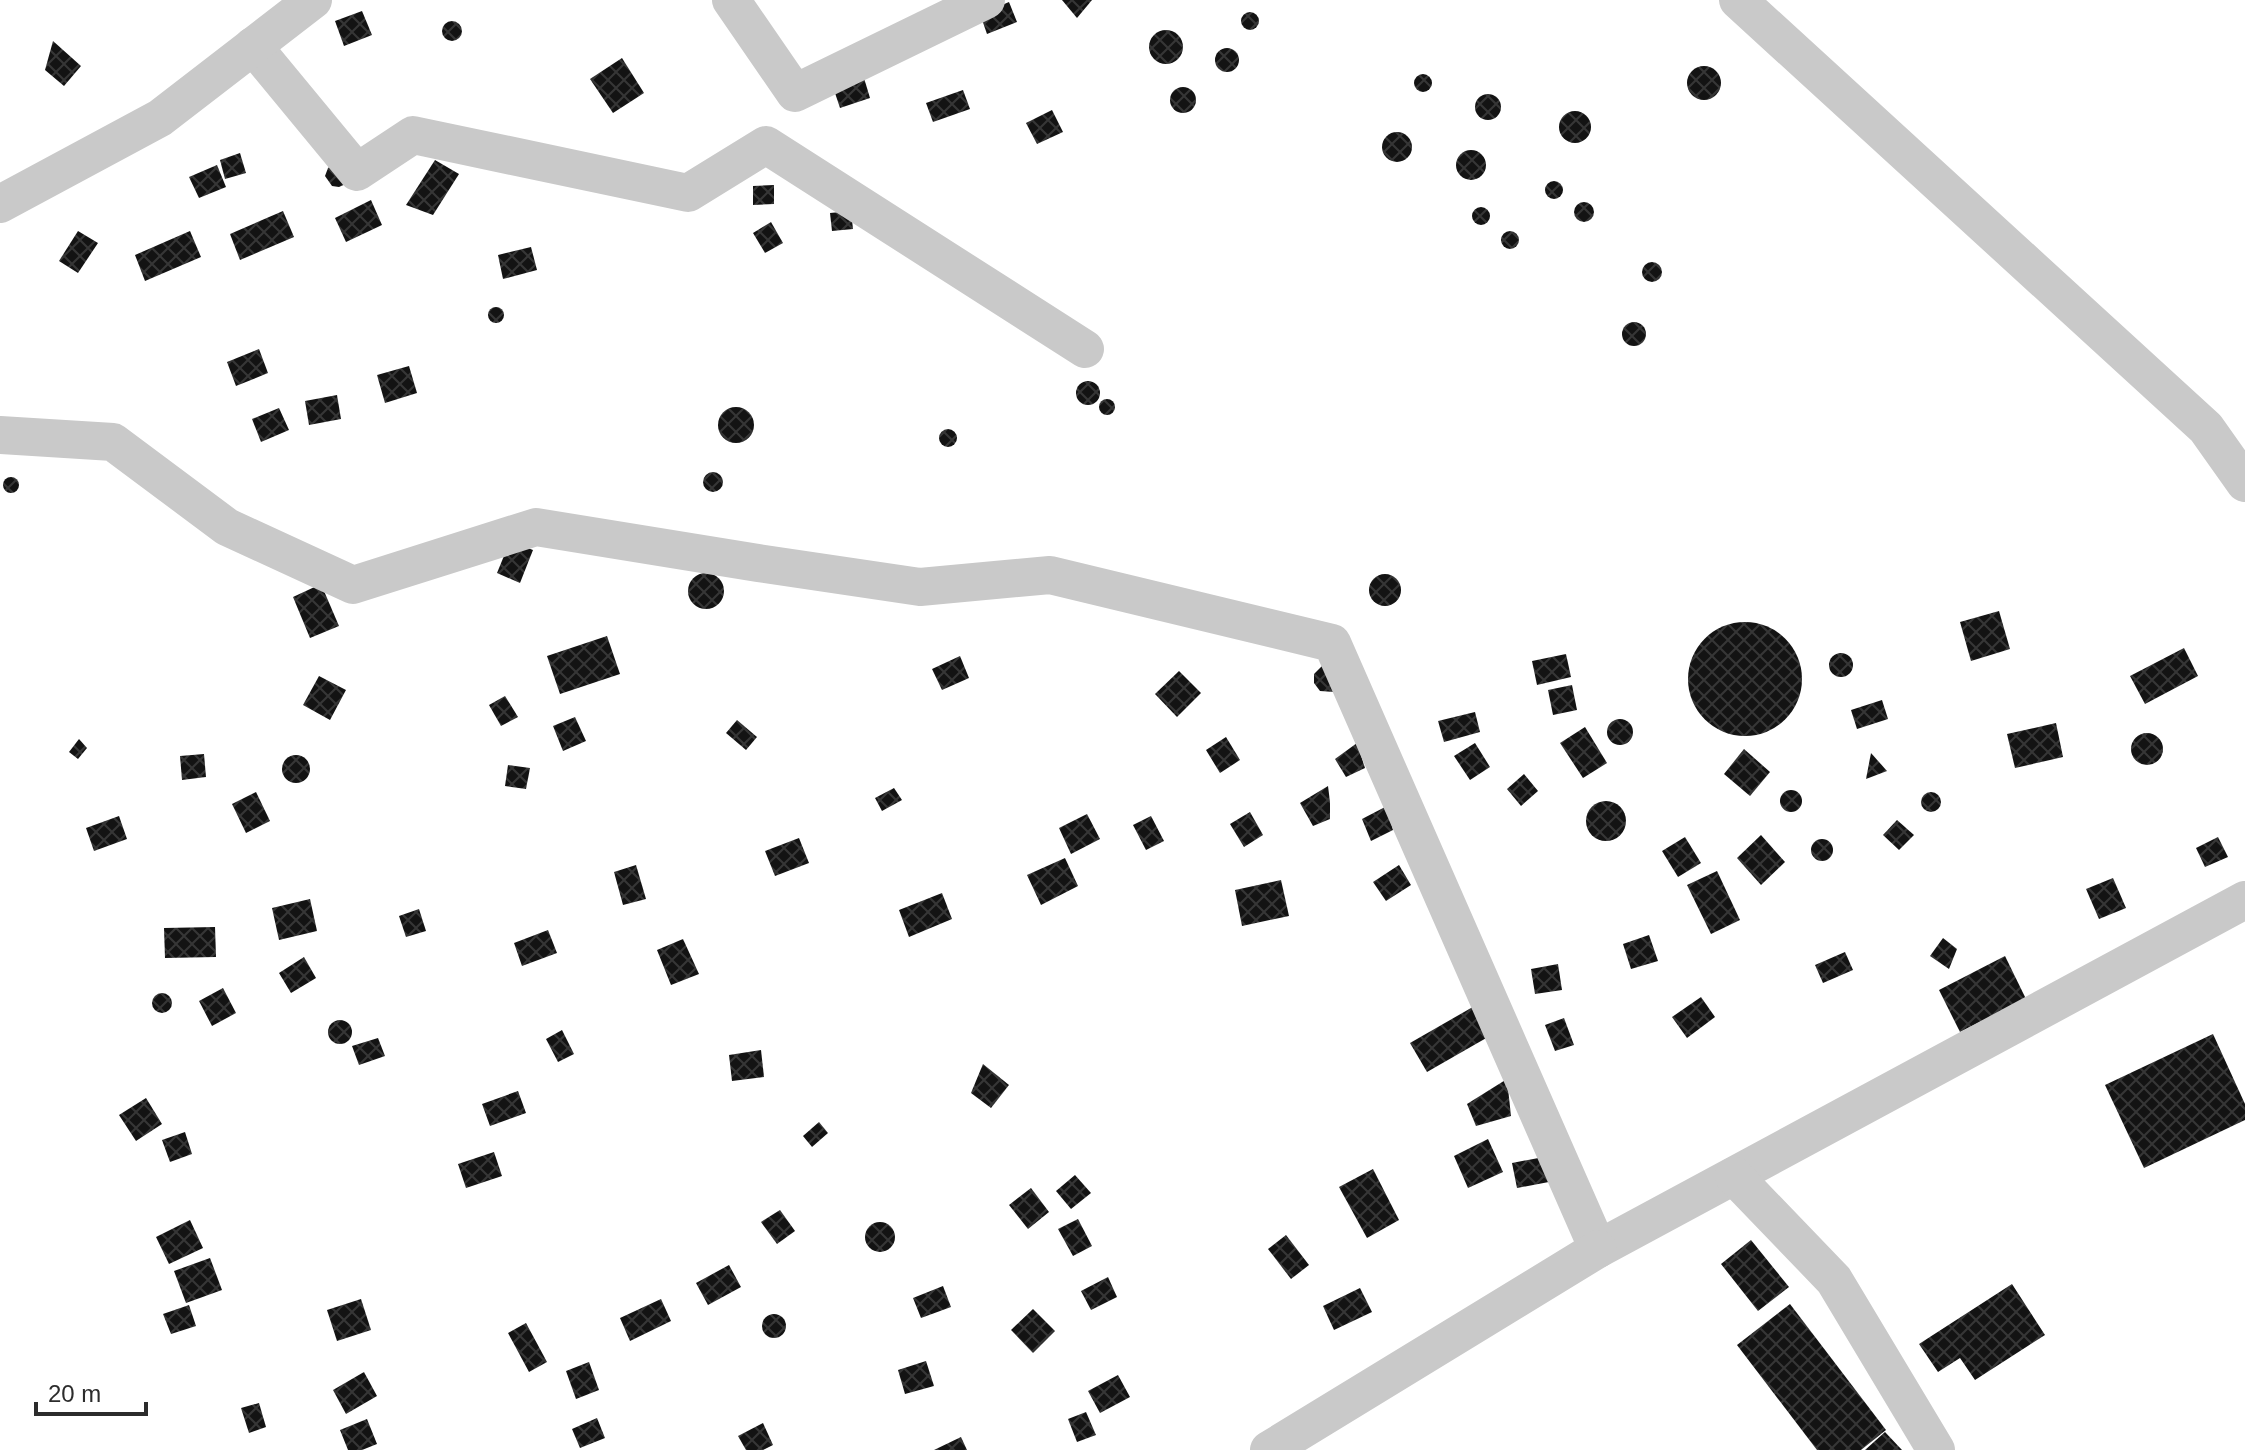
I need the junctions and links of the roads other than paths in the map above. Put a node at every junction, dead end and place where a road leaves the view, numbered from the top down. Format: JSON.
{"nodes":[{"id":1,"x":313,"y":0,"type":"edge"},
{"id":2,"x":731,"y":0,"type":"edge"},
{"id":3,"x":986,"y":0,"type":"edge"},
{"id":4,"x":1738,"y":0,"type":"edge"},
{"id":5,"x":253,"y":46,"type":"junction"},
{"id":6,"x":0,"y":204,"type":"edge"},
{"id":7,"x":1085,"y":349,"type":"dead end"},
{"id":8,"x":0,"y":435,"type":"edge"},
{"id":9,"x":2245,"y":483,"type":"edge"},
{"id":10,"x":2245,"y":900,"type":"edge"},
{"id":11,"x":1734,"y":1176,"type":"junction"},
{"id":12,"x":1598,"y":1249,"type":"junction"},
{"id":13,"x":1269,"y":1450,"type":"edge"},
{"id":14,"x":1936,"y":1450,"type":"edge"}],
"edges":[{"from":1,"to":5,"type":"street"},
{"from":2,"to":3,"type":"street"},
{"from":4,"to":9,"type":"street"},
{"from":5,"to":6,"type":"street"},
{"from":5,"to":7,"type":"street"},
{"from":8,"to":12,"type":"street"},
{"from":10,"to":11,"type":"street"},
{"from":11,"to":12,"type":"street"},
{"from":11,"to":14,"type":"street"},
{"from":12,"to":13,"type":"street"}]}
